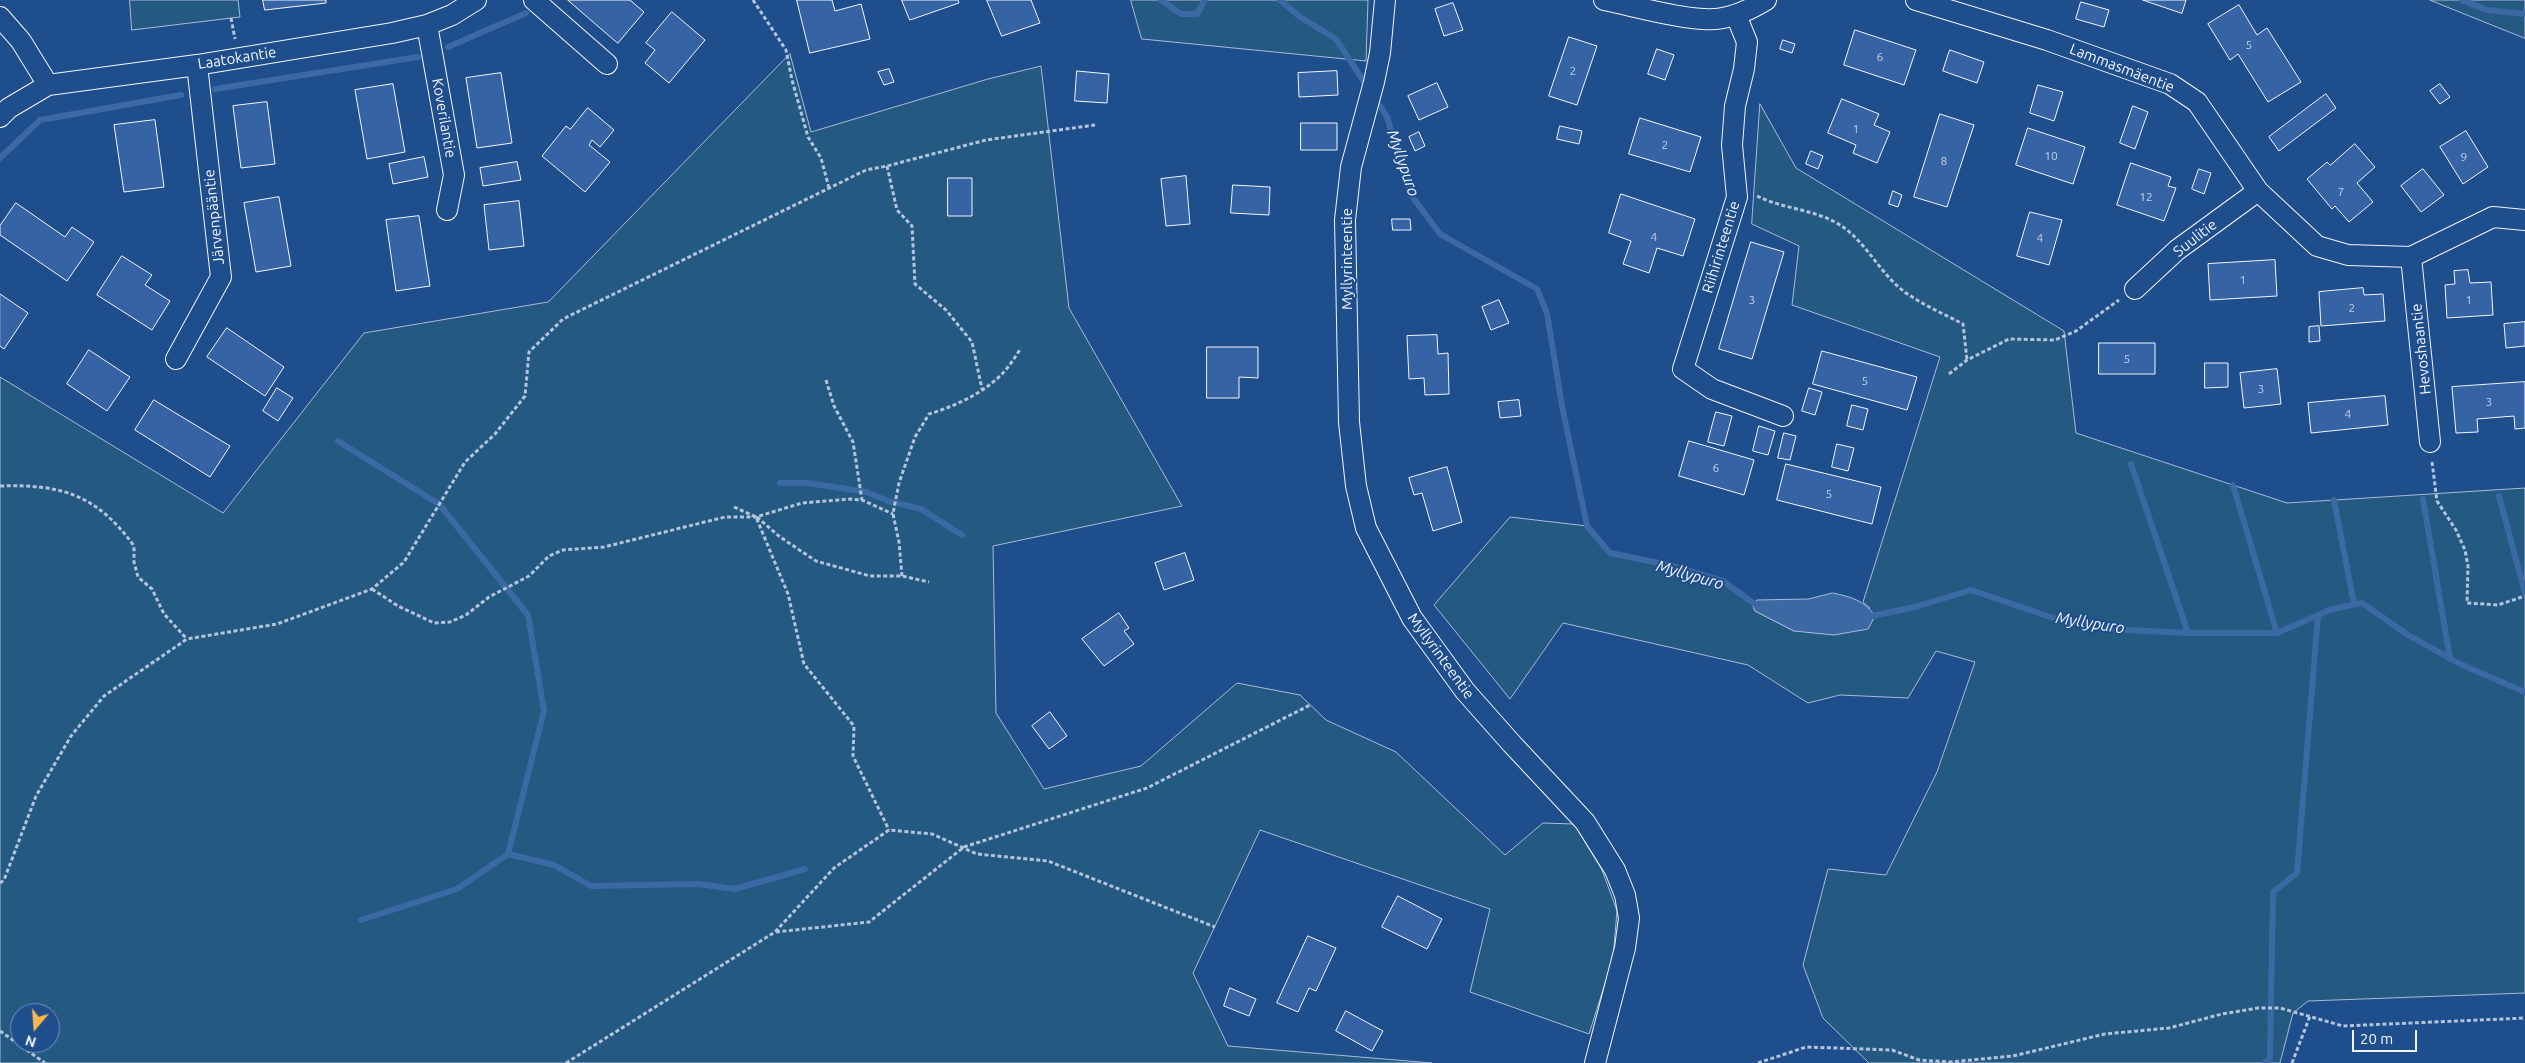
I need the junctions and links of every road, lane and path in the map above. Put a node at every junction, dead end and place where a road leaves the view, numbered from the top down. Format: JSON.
{"nodes":[{"id":1,"x":476,"y":0,"type":"edge"},
{"id":2,"x":534,"y":0,"type":"edge"},
{"id":3,"x":753,"y":0,"type":"edge"},
{"id":4,"x":1385,"y":0,"type":"edge"},
{"id":5,"x":1604,"y":0,"type":"edge"},
{"id":6,"x":1766,"y":0,"type":"edge"},
{"id":7,"x":1916,"y":0,"type":"edge"},
{"id":8,"x":1736,"y":15,"type":"junction"},
{"id":9,"x":0,"y":17,"type":"edge"},
{"id":10,"x":427,"y":24,"type":"junction"},
{"id":11,"x":197,"y":64,"type":"junction"},
{"id":12,"x":607,"y":64,"type":"dead end"},
{"id":13,"x":48,"y":85,"type":"junction"},
{"id":14,"x":0,"y":117,"type":"edge"},
{"id":15,"x":1095,"y":125,"type":"dead end"},
{"id":16,"x":887,"y":166,"type":"junction"},
{"id":17,"x":1736,"y":186,"type":"junction"},
{"id":18,"x":829,"y":188,"type":"junction"},
{"id":19,"x":2258,"y":191,"type":"junction"},
{"id":20,"x":447,"y":210,"type":"dead end"},
{"id":21,"x":2525,"y":220,"type":"edge"},
{"id":22,"x":2412,"y":257,"type":"junction"},
{"id":23,"x":2135,"y":289,"type":"joint"},
{"id":24,"x":1021,"y":348,"type":"dead end"},
{"id":25,"x":176,"y":359,"type":"dead end"},
{"id":26,"x":1968,"y":360,"type":"junction"},
{"id":27,"x":1949,"y":374,"type":"dead end"},
{"id":28,"x":826,"y":380,"type":"dead end"},
{"id":29,"x":982,"y":389,"type":"junction"},
{"id":30,"x":1783,"y":416,"type":"dead end"},
{"id":31,"x":2430,"y":442,"type":"joint"},
{"id":32,"x":0,"y":486,"type":"edge"},
{"id":33,"x":862,"y":500,"type":"junction"},
{"id":34,"x":734,"y":507,"type":"dead end"},
{"id":35,"x":893,"y":514,"type":"junction"},
{"id":36,"x":756,"y":517,"type":"junction"},
{"id":37,"x":902,"y":576,"type":"junction"},
{"id":38,"x":930,"y":582,"type":"dead end"},
{"id":39,"x":372,"y":589,"type":"junction"},
{"id":40,"x":2524,"y":597,"type":"edge"},
{"id":41,"x":187,"y":639,"type":"junction"},
{"id":42,"x":1310,"y":704,"type":"dead end"},
{"id":43,"x":889,"y":830,"type":"junction"},
{"id":44,"x":964,"y":847,"type":"junction"},
{"id":45,"x":0,"y":884,"type":"edge"},
{"id":46,"x":1215,"y":927,"type":"dead end"},
{"id":47,"x":775,"y":932,"type":"junction"},
{"id":48,"x":2310,"y":1016,"type":"junction"},
{"id":49,"x":2525,"y":1018,"type":"edge"},
{"id":50,"x":0,"y":1031,"type":"edge"},
{"id":51,"x":45,"y":1063,"type":"edge"},
{"id":52,"x":566,"y":1063,"type":"edge"},
{"id":53,"x":1595,"y":1063,"type":"edge"},
{"id":54,"x":1758,"y":1063,"type":"edge"},
{"id":55,"x":2292,"y":1063,"type":"edge"}],
"edges":[{"from":1,"to":10,"type":"street","name":"Laatokantie"},
{"from":2,"to":12,"type":"street"},
{"from":3,"to":18,"type":"path"},
{"from":4,"to":53,"type":"street","name":"Myllyrinteentie"},
{"from":5,"to":8,"type":"street"},
{"from":6,"to":8,"type":"street"},
{"from":7,"to":19,"type":"street","name":"Lammasmäentie"},
{"from":8,"to":17,"type":"street","name":"Riihirinteentie"},
{"from":9,"to":13,"type":"street"},
{"from":10,"to":11,"type":"street","name":"Laatokantie"},
{"from":10,"to":20,"type":"street","name":"Koverilantie"},
{"from":11,"to":13,"type":"street","name":"Laatokantie"},
{"from":11,"to":25,"type":"street","name":"Järvenpääntie"},
{"from":13,"to":14,"type":"street","name":"Laatokantie"},
{"from":15,"to":16,"type":"path"},
{"from":16,"to":18,"type":"path"},
{"from":16,"to":29,"type":"path"},
{"from":17,"to":26,"type":"path"},
{"from":17,"to":30,"type":"street","name":"Riihirinteentie"},
{"from":18,"to":39,"type":"path"},
{"from":19,"to":22,"type":"street","name":"Lammasmäentie"},
{"from":19,"to":23,"type":"street","name":"Suulitie"},
{"from":21,"to":22,"type":"street"},
{"from":22,"to":31,"type":"street","name":"Hevoshaantie"},
{"from":23,"to":26,"type":"path"},
{"from":24,"to":29,"type":"path"},
{"from":26,"to":27,"type":"path"},
{"from":28,"to":33,"type":"path"},
{"from":29,"to":35,"type":"path"},
{"from":31,"to":40,"type":"path"},
{"from":32,"to":41,"type":"path"},
{"from":33,"to":35,"type":"path"},
{"from":33,"to":36,"type":"path"},
{"from":34,"to":36,"type":"path"},
{"from":35,"to":37,"type":"path"},
{"from":36,"to":37,"type":"path"},
{"from":36,"to":39,"type":"path"},
{"from":36,"to":43,"type":"path"},
{"from":37,"to":38,"type":"path"},
{"from":39,"to":41,"type":"path"},
{"from":41,"to":45,"type":"path"},
{"from":42,"to":44,"type":"path"},
{"from":43,"to":44,"type":"path"},
{"from":43,"to":47,"type":"path"},
{"from":44,"to":46,"type":"path"},
{"from":44,"to":47,"type":"path"},
{"from":47,"to":52,"type":"path"},
{"from":48,"to":49,"type":"path"},
{"from":48,"to":54,"type":"path"},
{"from":48,"to":55,"type":"path"},
{"from":50,"to":51,"type":"path"}]}
